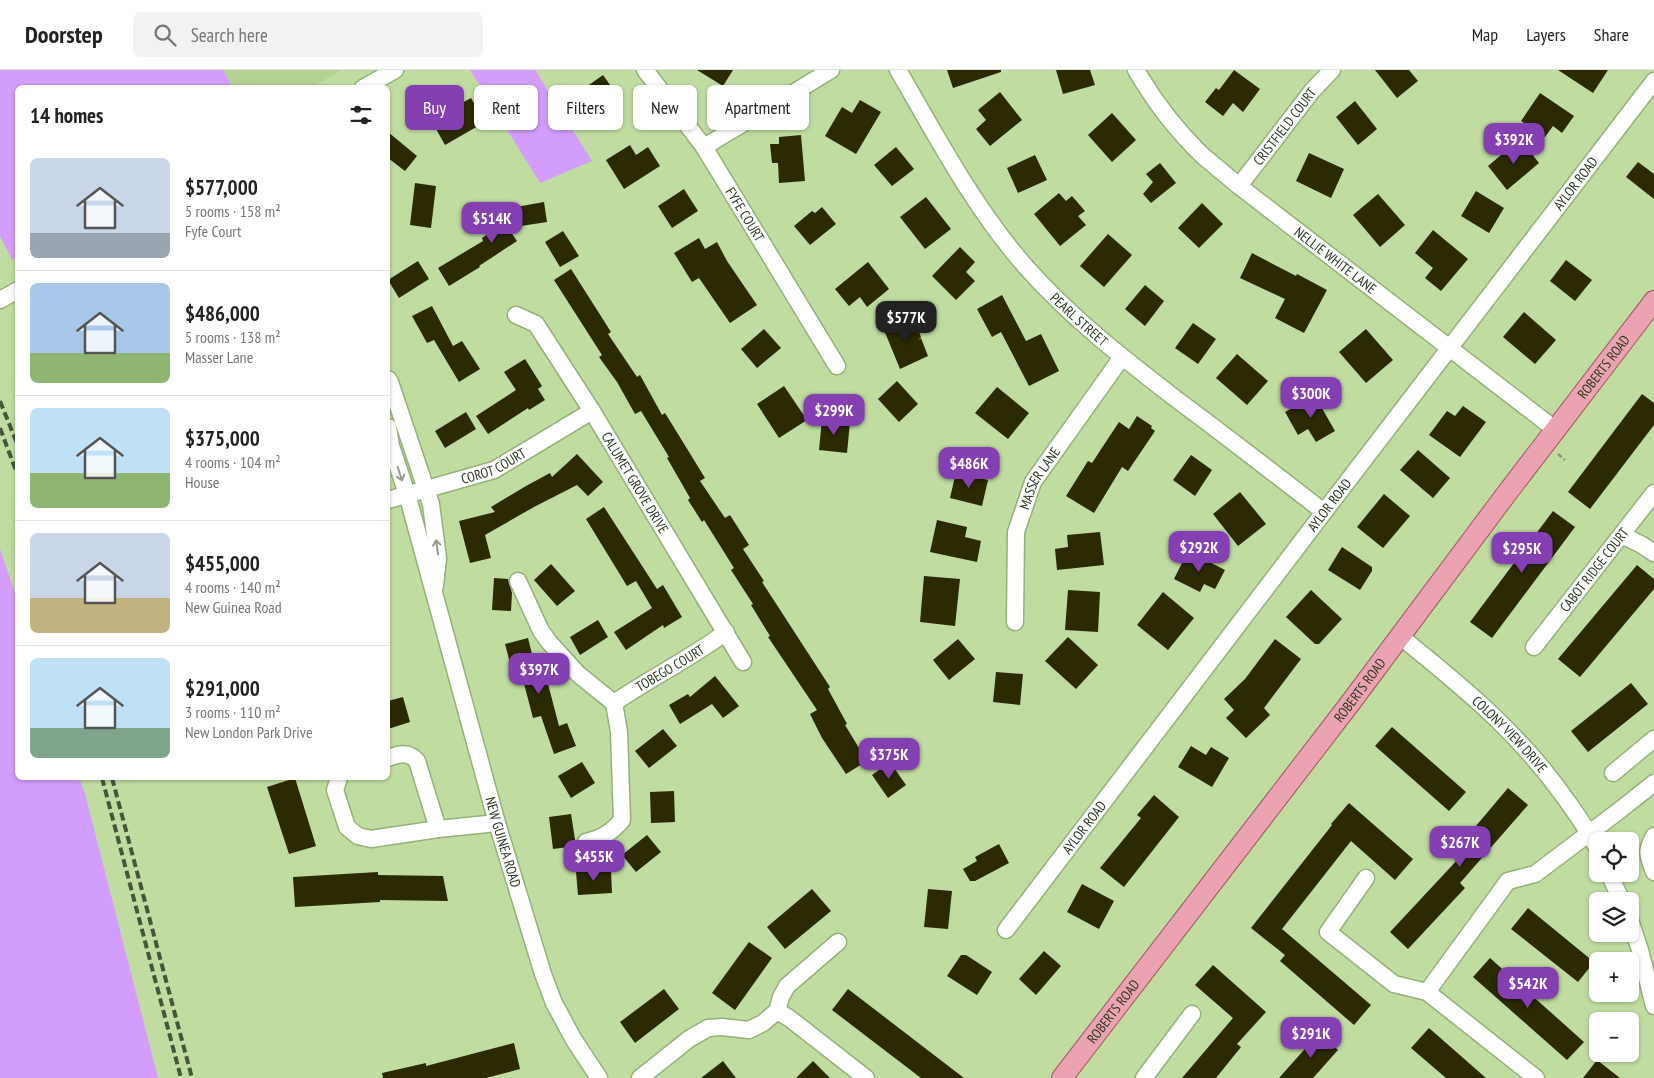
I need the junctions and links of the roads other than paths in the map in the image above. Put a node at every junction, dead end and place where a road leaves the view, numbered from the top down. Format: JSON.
{"nodes":[{"id":1,"x":395,"y":70,"type":"edge"},
{"id":2,"x":645,"y":70,"type":"edge"},
{"id":3,"x":830,"y":70,"type":"edge"},
{"id":4,"x":898,"y":70,"type":"edge"},
{"id":5,"x":1136,"y":70,"type":"edge"},
{"id":6,"x":1332,"y":70,"type":"edge"},
{"id":7,"x":1654,"y":81,"type":"edge"},
{"id":8,"x":368,"y":85,"type":"edge"},
{"id":9,"x":704,"y":147,"type":"junction"},
{"id":10,"x":1239,"y":186,"type":"junction"},
{"id":11,"x":15,"y":292,"type":"edge"},
{"id":12,"x":0,"y":300,"type":"edge"},
{"id":13,"x":1654,"y":301,"type":"edge"},
{"id":14,"x":516,"y":315,"type":"dead end"},
{"id":15,"x":1450,"y":348,"type":"junction"},
{"id":16,"x":1122,"y":357,"type":"junction"},
{"id":17,"x":837,"y":366,"type":"dead end"},
{"id":18,"x":390,"y":382,"type":"edge"},
{"id":19,"x":592,"y":411,"type":"junction"},
{"id":20,"x":1556,"y":430,"type":"junction"},
{"id":21,"x":390,"y":452,"type":"edge"},
{"id":22,"x":427,"y":489,"type":"junction"},
{"id":23,"x":1654,"y":493,"type":"edge"},
{"id":24,"x":407,"y":494,"type":"junction"},
{"id":25,"x":390,"y":499,"type":"edge"},
{"id":26,"x":1324,"y":512,"type":"junction"},
{"id":27,"x":1622,"y":535,"type":"junction"},
{"id":28,"x":1654,"y":553,"type":"edge"},
{"id":29,"x":518,"y":581,"type":"dead end"},
{"id":30,"x":434,"y":595,"type":"junction"},
{"id":31,"x":1015,"y":622,"type":"dead end"},
{"id":32,"x":726,"y":632,"type":"junction"},
{"id":33,"x":1401,"y":637,"type":"junction"},
{"id":34,"x":1534,"y":647,"type":"dead end"},
{"id":35,"x":743,"y":662,"type":"dead end"},
{"id":36,"x":614,"y":703,"type":"junction"},
{"id":37,"x":1654,"y":739,"type":"edge"},
{"id":38,"x":390,"y":757,"type":"edge"},
{"id":39,"x":1613,"y":773,"type":"dead end"},
{"id":40,"x":338,"y":780,"type":"edge"},
{"id":41,"x":1654,"y":783,"type":"edge"},
{"id":42,"x":498,"y":823,"type":"junction"},
{"id":43,"x":438,"y":829,"type":"junction"},
{"id":44,"x":1589,"y":832,"type":"junction"},
{"id":45,"x":1654,"y":836,"type":"edge"},
{"id":46,"x":586,"y":842,"type":"dead end"},
{"id":47,"x":1654,"y":872,"type":"edge"},
{"id":48,"x":1366,"y":878,"type":"dead end"},
{"id":49,"x":1006,"y":930,"type":"dead end"},
{"id":50,"x":838,"y":942,"type":"dead end"},
{"id":51,"x":1637,"y":942,"type":"edge"},
{"id":52,"x":1427,"y":992,"type":"junction"},
{"id":53,"x":1654,"y":1006,"type":"edge"},
{"id":54,"x":777,"y":1011,"type":"junction"},
{"id":55,"x":1192,"y":1014,"type":"dead end"},
{"id":56,"x":599,"y":1078,"type":"edge"},
{"id":57,"x":640,"y":1078,"type":"edge"},
{"id":58,"x":866,"y":1078,"type":"edge"},
{"id":59,"x":1062,"y":1078,"type":"edge"},
{"id":60,"x":1144,"y":1078,"type":"edge"},
{"id":61,"x":1536,"y":1078,"type":"edge"}],
"edges":[{"from":1,"to":8,"type":"street"},
{"from":2,"to":9,"type":"street","name":"FYFE COURT"},
{"from":3,"to":9,"type":"street"},
{"from":4,"to":16,"type":"street","name":"PEARL STREET"},
{"from":5,"to":10,"type":"street","name":"NELLIE WHITE LANE"},
{"from":6,"to":10,"type":"street","name":"CRISTFIELD COURT"},
{"from":7,"to":15,"type":"street","name":"AYLOR ROAD"},
{"from":9,"to":17,"type":"street","name":"FYFE COURT"},
{"from":10,"to":15,"type":"street","name":"NELLIE WHITE LANE"},
{"from":11,"to":12,"type":"street"},
{"from":13,"to":20,"type":"main road","name":"ROBERTS ROAD"},
{"from":14,"to":19,"type":"street","name":"CALUMET GROVE DRIVE"},
{"from":15,"to":20,"type":"street","name":"NELLIE WHITE LANE"},
{"from":15,"to":26,"type":"street","name":"AYLOR ROAD"},
{"from":16,"to":26,"type":"street","name":"PEARL STREET"},
{"from":16,"to":31,"type":"street","name":"MASSER LANE"},
{"from":18,"to":22,"type":"street","name":"NEW GUINEA ROAD"},
{"from":19,"to":22,"type":"street","name":"COROT COURT"},
{"from":19,"to":32,"type":"street","name":"CALUMET GROVE DRIVE"},
{"from":20,"to":33,"type":"main road","name":"ROBERTS ROAD"},
{"from":21,"to":24,"type":"street","name":"NEW GUINEA ROAD","one_way":true},
{"from":22,"to":24,"type":"street","name":"COROT COURT"},
{"from":30,"to":22,"type":"street","name":"NEW GUINEA ROAD","one_way":true},
{"from":23,"to":27,"type":"street","name":"CABOT RIDGE COURT"},
{"from":24,"to":25,"type":"street","name":"COROT COURT"},
{"from":24,"to":30,"type":"street","name":"NEW GUINEA ROAD"},
{"from":26,"to":49,"type":"street","name":"AYLOR ROAD"},
{"from":27,"to":28,"type":"street"},
{"from":27,"to":34,"type":"street","name":"CABOT RIDGE COURT"},
{"from":29,"to":36,"type":"street"},
{"from":30,"to":42,"type":"street","name":"NEW GUINEA ROAD"},
{"from":32,"to":35,"type":"street","name":"CALUMET GROVE DRIVE"},
{"from":32,"to":36,"type":"street","name":"TOBEGO COURT"},
{"from":33,"to":44,"type":"street","name":"COLONY VIEW DRIVE"},
{"from":33,"to":59,"type":"main road","name":"ROBERTS ROAD"},
{"from":36,"to":46,"type":"street"},
{"from":37,"to":39,"type":"street"},
{"from":38,"to":43,"type":"street"},
{"from":40,"to":43,"type":"street"},
{"from":41,"to":44,"type":"street"},
{"from":42,"to":43,"type":"street"},
{"from":42,"to":56,"type":"street","name":"NEW GUINEA ROAD"},
{"from":44,"to":52,"type":"street"},
{"from":45,"to":47,"type":"street"},
{"from":48,"to":52,"type":"street"},
{"from":50,"to":54,"type":"street"},
{"from":51,"to":53,"type":"street"},
{"from":52,"to":61,"type":"street"},
{"from":54,"to":57,"type":"street"},
{"from":54,"to":58,"type":"street"},
{"from":55,"to":60,"type":"street"}]}
